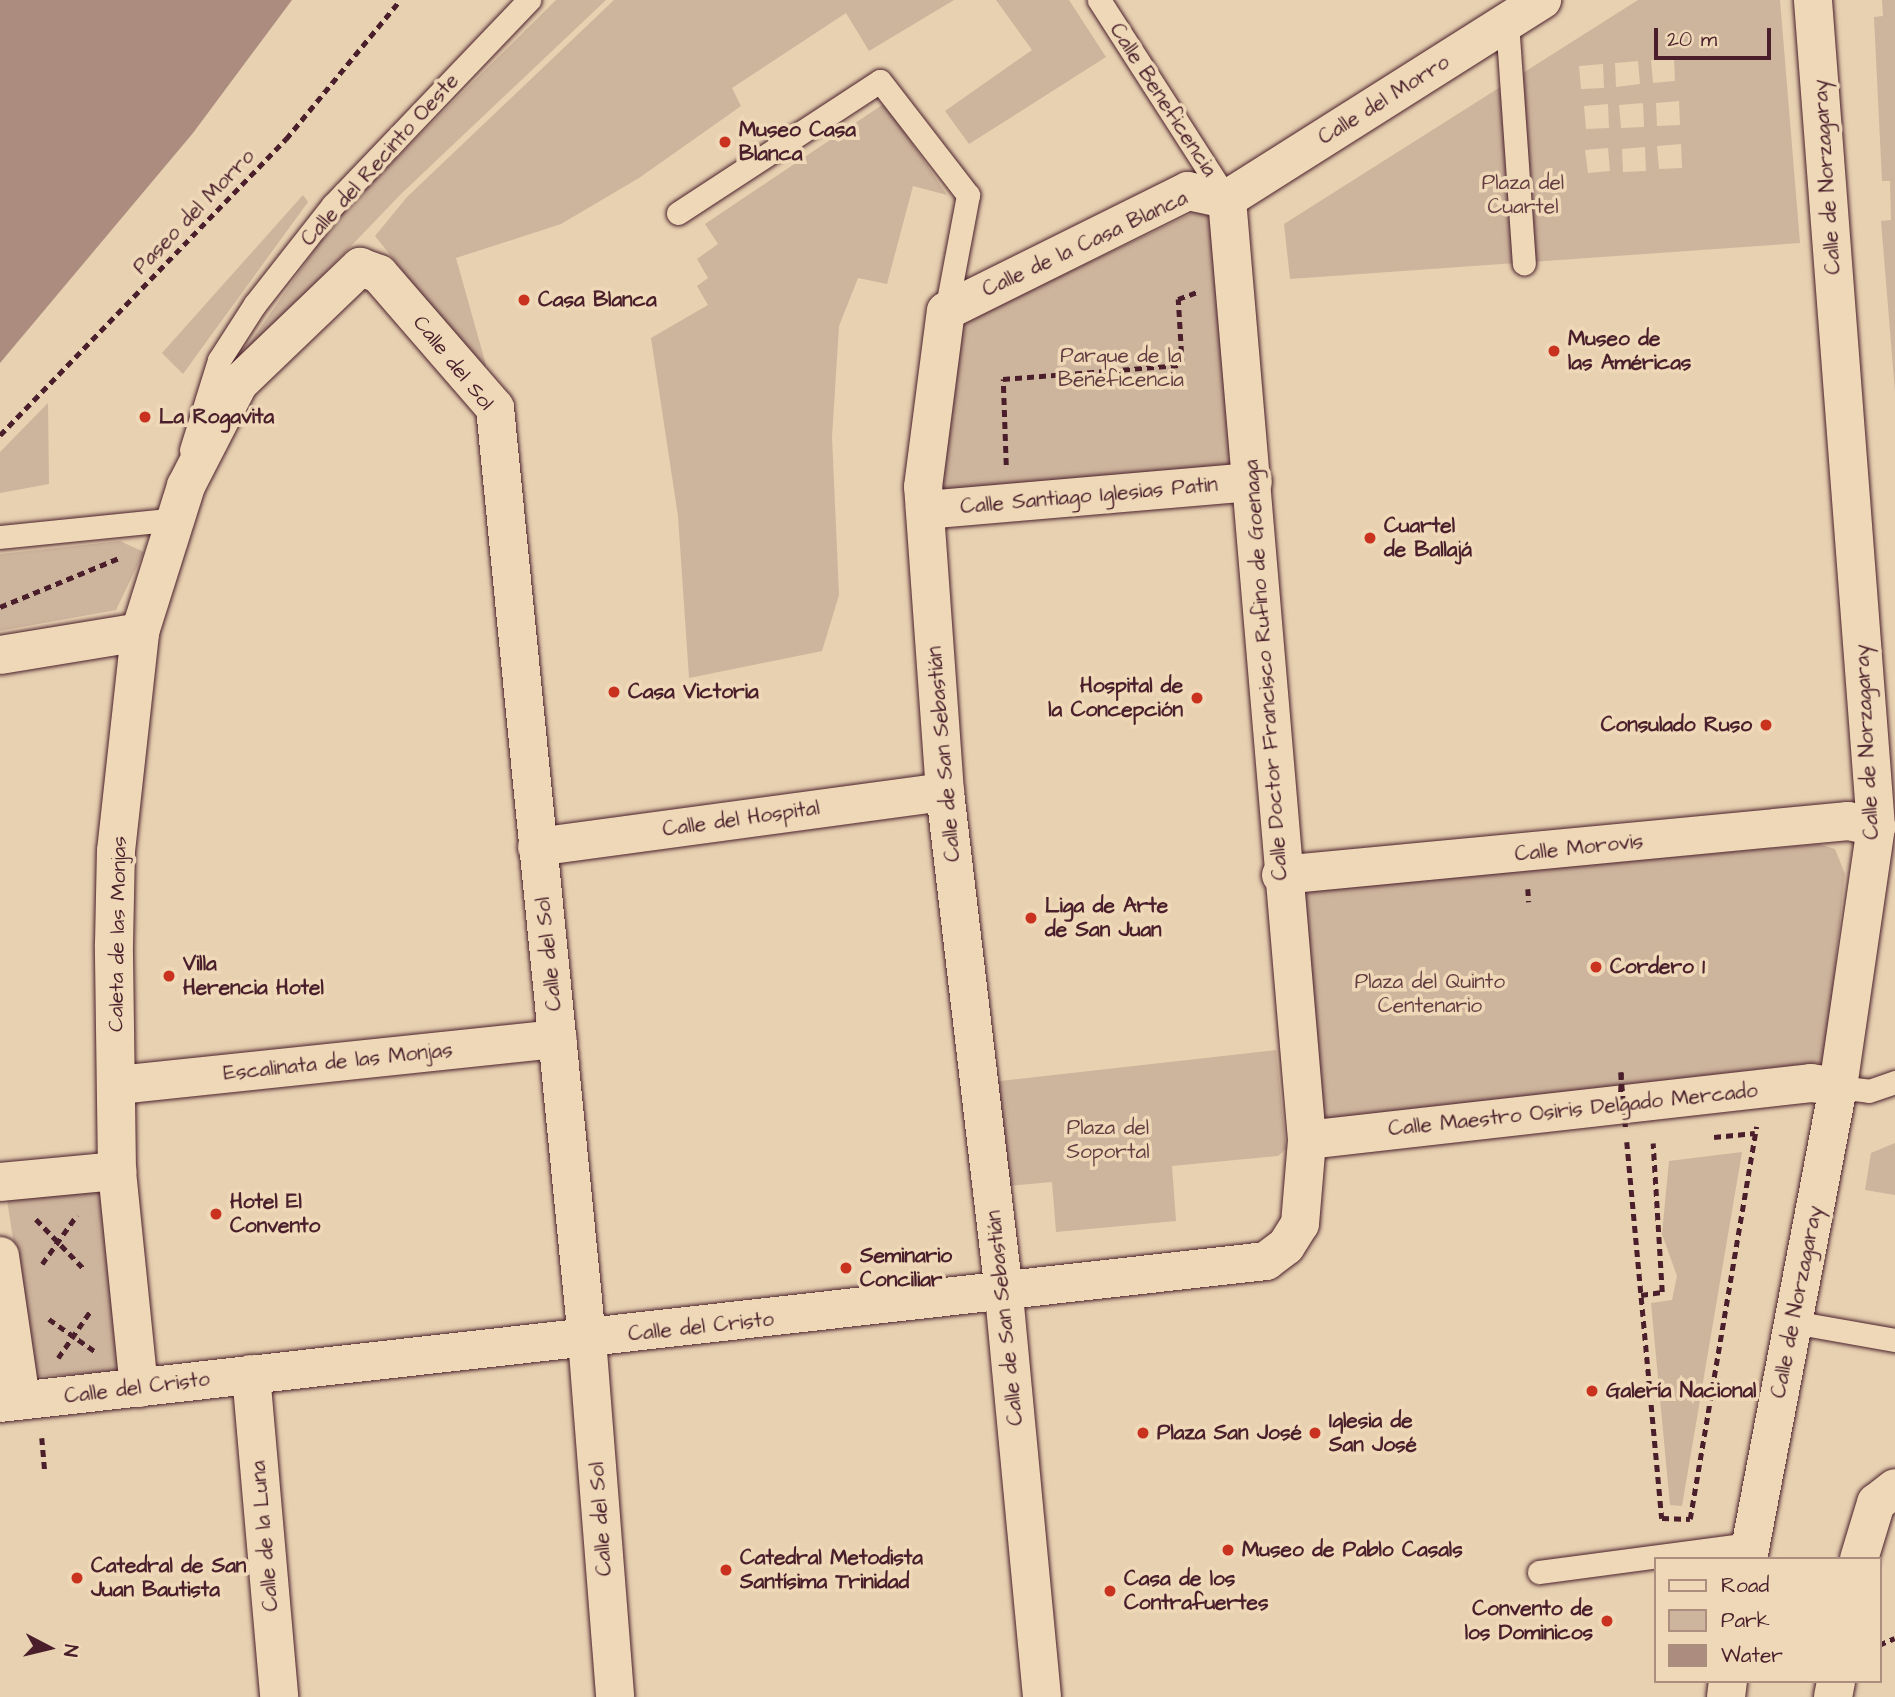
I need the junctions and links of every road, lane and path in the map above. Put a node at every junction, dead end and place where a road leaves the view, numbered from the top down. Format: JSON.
{"nodes":[{"id":1,"x":400,"y":0,"type":"edge"},
{"id":2,"x":529,"y":0,"type":"edge"},
{"id":3,"x":1099,"y":0,"type":"edge"},
{"id":4,"x":1542,"y":0,"type":"edge"},
{"id":5,"x":1813,"y":0,"type":"edge"},
{"id":6,"x":1507,"y":22,"type":"junction"},
{"id":7,"x":1227,"y":200,"type":"junction"},
{"id":8,"x":678,"y":213,"type":"dead end"},
{"id":9,"x":1524,"y":263,"type":"dead end"},
{"id":10,"x":360,"y":267,"type":"joint"},
{"id":11,"x":1201,"y":276,"type":"dead end"},
{"id":12,"x":946,"y":311,"type":"junction"},
{"id":13,"x":0,"y":435,"type":"edge"},
{"id":14,"x":1253,"y":482,"type":"junction"},
{"id":15,"x":1007,"y":503,"type":"junction"},
{"id":16,"x":170,"y":508,"type":"junction"},
{"id":17,"x":925,"y":510,"type":"junction"},
{"id":18,"x":0,"y":537,"type":"edge"},
{"id":19,"x":0,"y":607,"type":"edge"},
{"id":20,"x":141,"y":632,"type":"junction"},
{"id":21,"x":0,"y":655,"type":"edge"},
{"id":22,"x":945,"y":792,"type":"junction"},
{"id":23,"x":1876,"y":827,"type":"junction"},
{"id":24,"x":537,"y":847,"type":"junction"},
{"id":25,"x":1281,"y":874,"type":"junction"},
{"id":26,"x":558,"y":1039,"type":"junction"},
{"id":27,"x":1895,"y":1082,"type":"edge"},
{"id":28,"x":118,"y":1085,"type":"junction"},
{"id":29,"x":1839,"y":1087,"type":"junction"},
{"id":30,"x":1761,"y":1089,"type":"junction"},
{"id":31,"x":1623,"y":1118,"type":"junction"},
{"id":32,"x":1307,"y":1140,"type":"junction"},
{"id":33,"x":1650,"y":1143,"type":"dead end"},
{"id":34,"x":117,"y":1171,"type":"junction"},
{"id":35,"x":0,"y":1182,"type":"edge"},
{"id":36,"x":83,"y":1206,"type":"dead end"},
{"id":37,"x":26,"y":1209,"type":"dead end"},
{"id":38,"x":60,"y":1239,"type":"junction"},
{"id":39,"x":0,"y":1256,"type":"edge"},
{"id":40,"x":36,"y":1273,"type":"dead end"},
{"id":41,"x":95,"y":1282,"type":"dead end"},
{"id":42,"x":1004,"y":1293,"type":"junction"},
{"id":43,"x":1641,"y":1295,"type":"junction"},
{"id":44,"x":98,"y":1301,"type":"dead end"},
{"id":45,"x":41,"y":1312,"type":"dead end"},
{"id":46,"x":1793,"y":1322,"type":"junction"},
{"id":47,"x":71,"y":1338,"type":"junction"},
{"id":48,"x":587,"y":1339,"type":"junction"},
{"id":49,"x":1895,"y":1340,"type":"edge"},
{"id":50,"x":107,"y":1358,"type":"dead end"},
{"id":51,"x":51,"y":1369,"type":"dead end"},
{"id":52,"x":251,"y":1374,"type":"junction"},
{"id":53,"x":139,"y":1388,"type":"junction"},
{"id":54,"x":10,"y":1401,"type":"edge"},
{"id":55,"x":1892,"y":1489,"type":"edge"},
{"id":56,"x":1749,"y":1551,"type":"edge"},
{"id":57,"x":1689,"y":1557,"type":"edge"},
{"id":58,"x":1859,"y":1557,"type":"edge"},
{"id":59,"x":1654,"y":1560,"type":"edge"},
{"id":60,"x":1539,"y":1572,"type":"dead end"},
{"id":61,"x":279,"y":1697,"type":"edge"},
{"id":62,"x":615,"y":1697,"type":"edge"},
{"id":63,"x":1042,"y":1697,"type":"edge"}],
"edges":[{"from":1,"to":13,"type":"path","name":"Paseo del Morro"},
{"from":2,"to":16,"type":"lane","name":"Calle del Recinto Oeste"},
{"from":3,"to":7,"type":"lane","name":"Calle Beneficencia"},
{"from":4,"to":6,"type":"street","name":"Calle del Morro"},
{"from":5,"to":23,"type":"street","name":"Calle de Norzagaray"},
{"from":6,"to":7,"type":"street","name":"Calle del Morro"},
{"from":6,"to":9,"type":"lane"},
{"from":7,"to":12,"type":"street","name":"Calle de la Casa Blanca"},
{"from":7,"to":14,"type":"street","name":"Calle Doctor Francisco Rufino de Goenaga"},
{"from":8,"to":12,"type":"lane","name":"Calle de San Sebastián"},
{"from":10,"to":16,"type":"street","name":"Caleta de las Monjas"},
{"from":10,"to":24,"type":"street","name":"Calle del Sol"},
{"from":11,"to":15,"type":"path"},
{"from":12,"to":17,"type":"street","name":"Calle de San Sebastián"},
{"from":14,"to":15,"type":"street","name":"Calle Santiago Iglesias Patin"},
{"from":14,"to":25,"type":"street","name":"Calle Doctor Francisco Rufino de Goenaga"},
{"from":15,"to":17,"type":"street","name":"Calle Santiago Iglesias Patin"},
{"from":16,"to":18,"type":"lane"},
{"from":16,"to":19,"type":"path"},
{"from":16,"to":20,"type":"street","name":"Caleta de las Monjas"},
{"from":17,"to":22,"type":"street","name":"Calle de San Sebastián"},
{"from":20,"to":21,"type":"street"},
{"from":20,"to":28,"type":"street","name":"Caleta de las Monjas"},
{"from":22,"to":24,"type":"street","name":"Calle del Hospital"},
{"from":22,"to":42,"type":"street","name":"Calle de San Sebastián"},
{"from":23,"to":25,"type":"street","name":"Calle Morovis"},
{"from":23,"to":29,"type":"street","name":"Calle de Norzagaray"},
{"from":24,"to":26,"type":"street","name":"Calle del Sol"},
{"from":25,"to":32,"type":"street","name":"Calle Doctor Francisco Rufino de Goenaga"},
{"from":26,"to":28,"type":"street","name":"Escalinata de las Monjas"},
{"from":26,"to":48,"type":"street","name":"Calle del Sol"},
{"from":27,"to":29,"type":"lane"},
{"from":28,"to":34,"type":"street","name":"Caleta de las Monjas"},
{"from":29,"to":30,"type":"street","name":"Calle Maestro Osiris Delgado Mercado"},
{"from":29,"to":46,"type":"street","name":"Calle de Norzagaray"},
{"from":30,"to":31,"type":"street","name":"Calle Maestro Osiris Delgado Mercado"},
{"from":30,"to":43,"type":"path"},
{"from":31,"to":31,"type":"path","bridge":true},
{"from":31,"to":32,"type":"street","name":"Calle Maestro Osiris Delgado Mercado"},
{"from":31,"to":43,"type":"path"},
{"from":32,"to":42,"type":"street","name":"Calle del Cristo"},
{"from":33,"to":43,"type":"path"},
{"from":34,"to":35,"type":"street"},
{"from":34,"to":53,"type":"street","name":"Caleta de las Monjas"},
{"from":36,"to":38,"type":"path"},
{"from":37,"to":38,"type":"path"},
{"from":38,"to":40,"type":"path"},
{"from":38,"to":41,"type":"path"},
{"from":39,"to":54,"type":"street"},
{"from":42,"to":48,"type":"street","name":"Calle del Cristo"},
{"from":42,"to":63,"type":"street","name":"Calle de San Sebastián"},
{"from":44,"to":47,"type":"path"},
{"from":45,"to":47,"type":"path"},
{"from":46,"to":49,"type":"lane"},
{"from":46,"to":56,"type":"street","name":"Calle de Norzagaray"},
{"from":47,"to":50,"type":"path"},
{"from":47,"to":51,"type":"path"},
{"from":48,"to":52,"type":"street","name":"Calle del Cristo"},
{"from":48,"to":62,"type":"street","name":"Calle del Sol"},
{"from":52,"to":53,"type":"street","name":"Calle del Cristo"},
{"from":52,"to":61,"type":"street","name":"Calle de la Luna"},
{"from":53,"to":54,"type":"street","name":"Calle del Cristo"},
{"from":55,"to":58,"type":"street"},
{"from":56,"to":57,"type":"lane"},
{"from":59,"to":60,"type":"lane"}]}
